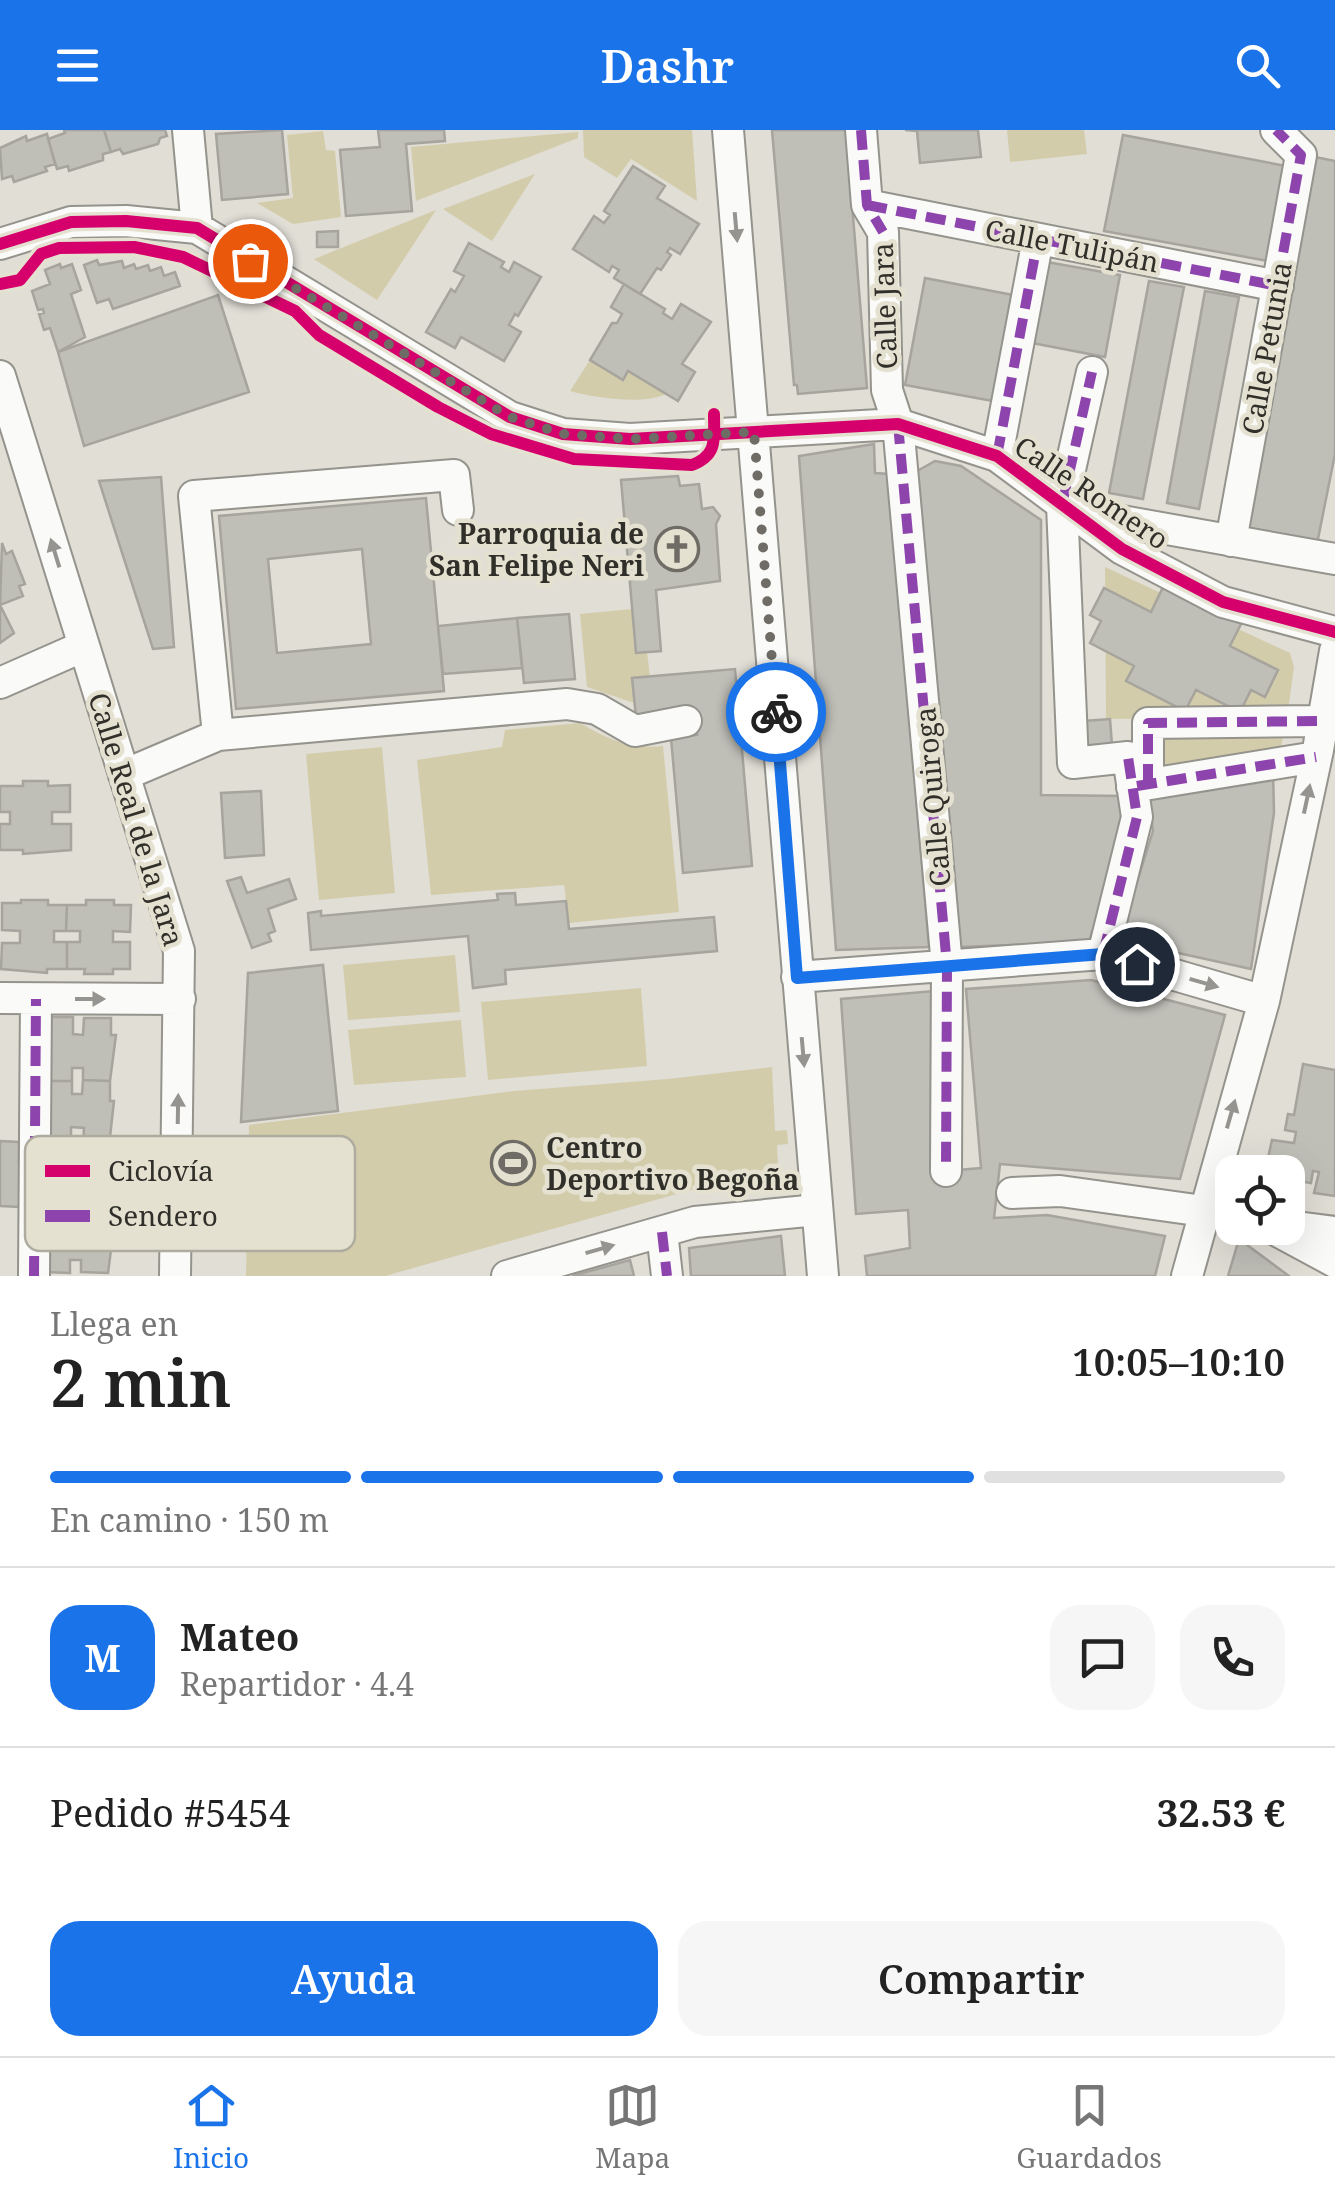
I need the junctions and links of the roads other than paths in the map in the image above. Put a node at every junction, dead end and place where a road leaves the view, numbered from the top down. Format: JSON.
{"nodes":[{"id":1,"x":188,"y":130,"type":"edge"},
{"id":2,"x":728,"y":130,"type":"edge"},
{"id":3,"x":861,"y":130,"type":"edge"},
{"id":4,"x":1276,"y":130,"type":"edge"},
{"id":5,"x":867,"y":205,"type":"junction"},
{"id":6,"x":197,"y":228,"type":"junction"},
{"id":7,"x":1038,"y":239,"type":"junction"},
{"id":8,"x":0,"y":244,"type":"edge"},
{"id":9,"x":1278,"y":286,"type":"junction"},
{"id":10,"x":1092,"y":372,"type":"dead end"},
{"id":11,"x":0,"y":376,"type":"edge"},
{"id":12,"x":898,"y":424,"type":"junction"},
{"id":13,"x":754,"y":432,"type":"junction"},
{"id":14,"x":997,"y":456,"type":"junction"},
{"id":15,"x":1066,"y":508,"type":"junction"},
{"id":16,"x":458,"y":510,"type":"dead end"},
{"id":17,"x":1231,"y":541,"type":"junction"},
{"id":18,"x":1335,"y":559,"type":"edge"},
{"id":19,"x":1335,"y":632,"type":"edge"},
{"id":20,"x":84,"y":646,"type":"junction"},
{"id":21,"x":1335,"y":651,"type":"edge"},
{"id":22,"x":0,"y":684,"type":"edge"},
{"id":23,"x":686,"y":720,"type":"dead end"},
{"id":24,"x":218,"y":735,"type":"junction"},
{"id":25,"x":1323,"y":745,"type":"edge"},
{"id":26,"x":124,"y":775,"type":"junction"},
{"id":27,"x":1136,"y":776,"type":"junction"},
{"id":28,"x":1103,"y":954,"type":"junction"},
{"id":29,"x":947,"y":966,"type":"junction"},
{"id":30,"x":797,"y":978,"type":"junction"},
{"id":31,"x":0,"y":998,"type":"edge"},
{"id":32,"x":36,"y":999,"type":"junction"},
{"id":33,"x":180,"y":999,"type":"junction"},
{"id":34,"x":1264,"y":1000,"type":"junction"},
{"id":35,"x":35,"y":1136,"type":"edge"},
{"id":36,"x":178,"y":1136,"type":"edge"},
{"id":37,"x":1230,"y":1155,"type":"edge"},
{"id":38,"x":946,"y":1171,"type":"dead end"},
{"id":39,"x":1012,"y":1193,"type":"dead end"},
{"id":40,"x":817,"y":1210,"type":"junction"},
{"id":41,"x":1215,"y":1212,"type":"edge"},
{"id":42,"x":1215,"y":1218,"type":"edge"},
{"id":43,"x":1305,"y":1228,"type":"edge"},
{"id":44,"x":662,"y":1232,"type":"junction"},
{"id":45,"x":1335,"y":1232,"type":"edge"},
{"id":46,"x":1287,"y":1245,"type":"edge"},
{"id":47,"x":1302,"y":1245,"type":"edge"},
{"id":48,"x":34,"y":1251,"type":"edge"},
{"id":49,"x":175,"y":1251,"type":"edge"},
{"id":50,"x":1335,"y":1262,"type":"edge"},
{"id":51,"x":34,"y":1276,"type":"edge"},
{"id":52,"x":175,"y":1276,"type":"edge"},
{"id":53,"x":507,"y":1276,"type":"edge"},
{"id":54,"x":667,"y":1276,"type":"edge"},
{"id":55,"x":823,"y":1276,"type":"edge"},
{"id":56,"x":1187,"y":1276,"type":"edge"},
{"id":57,"x":1318,"y":1276,"type":"edge"}],
"edges":[{"from":1,"to":6,"type":"street"},
{"from":2,"to":13,"type":"street","one_way":true},
{"from":3,"to":5,"type":"street","name":"Calle Jara"},
{"from":4,"to":9,"type":"street","name":"Calle Petunia"},
{"from":5,"to":7,"type":"street","name":"Calle Tulipán"},
{"from":5,"to":12,"type":"street","name":"Calle Jara"},
{"from":6,"to":8,"type":"street"},
{"from":6,"to":13,"type":"street","name":"Calle Romero"},
{"from":7,"to":9,"type":"street","name":"Calle Tulipán"},
{"from":7,"to":14,"type":"street"},
{"from":9,"to":17,"type":"street","name":"Calle Petunia"},
{"from":10,"to":15,"type":"street"},
{"from":20,"to":11,"type":"street","name":"Calle Real de la Jara","one_way":true},
{"from":12,"to":13,"type":"street","name":"Calle Romero"},
{"from":12,"to":14,"type":"street","name":"Calle Romero"},
{"from":12,"to":29,"type":"street","name":"Calle Quiroga"},
{"from":13,"to":30,"type":"street"},
{"from":14,"to":15,"type":"street","name":"Calle Romero"},
{"from":15,"to":17,"type":"street","name":"Calle Romero"},
{"from":15,"to":19,"type":"street","name":"Calle Romero"},
{"from":15,"to":27,"type":"street"},
{"from":16,"to":24,"type":"street"},
{"from":17,"to":18,"type":"street","name":"Calle Romero"},
{"from":20,"to":22,"type":"street"},
{"from":20,"to":26,"type":"street","name":"Calle Real de la Jara"},
{"from":21,"to":25,"type":"street"},
{"from":23,"to":24,"type":"street"},
{"from":24,"to":26,"type":"street"},
{"from":25,"to":27,"type":"street"},
{"from":25,"to":27,"type":"street"},
{"from":34,"to":25,"type":"street","one_way":true},
{"from":26,"to":33,"type":"street","name":"Calle Real de la Jara"},
{"from":27,"to":28,"type":"street"},
{"from":28,"to":29,"type":"street"},
{"from":28,"to":34,"type":"street","one_way":true},
{"from":29,"to":30,"type":"street"},
{"from":29,"to":38,"type":"street","name":"Calle Quiroga"},
{"from":30,"to":40,"type":"street","one_way":true},
{"from":31,"to":32,"type":"street"},
{"from":32,"to":33,"type":"street","one_way":true},
{"from":32,"to":35,"type":"street"},
{"from":36,"to":33,"type":"street","name":"Calle Real de la Jara","one_way":true},
{"from":37,"to":34,"type":"street","one_way":true},
{"from":39,"to":41,"type":"street"},
{"from":40,"to":44,"type":"street"},
{"from":40,"to":55,"type":"street"},
{"from":42,"to":56,"type":"street"},
{"from":43,"to":45,"type":"street"},
{"from":53,"to":44,"type":"street","one_way":true},
{"from":44,"to":54,"type":"street"},
{"from":46,"to":57,"type":"street"},
{"from":47,"to":50,"type":"street"},
{"from":48,"to":51,"type":"street"},
{"from":52,"to":49,"type":"street","name":"Calle Real de la Jara","one_way":true}]}
